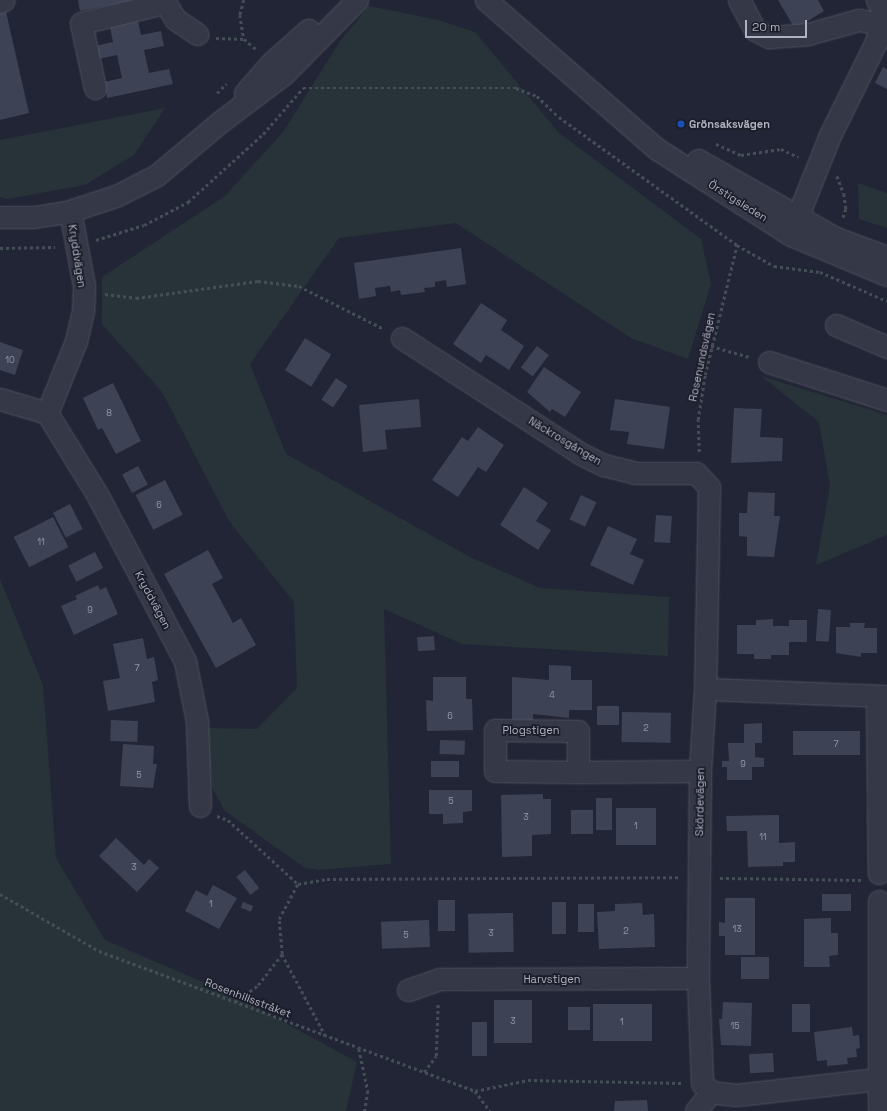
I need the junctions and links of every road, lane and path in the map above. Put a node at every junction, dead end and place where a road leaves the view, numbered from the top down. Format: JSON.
{"nodes":[{"id":1,"x":4,"y":0,"type":"edge"},
{"id":2,"x":338,"y":0,"type":"edge"},
{"id":3,"x":357,"y":0,"type":"edge"},
{"id":4,"x":486,"y":0,"type":"edge"},
{"id":5,"x":739,"y":0,"type":"edge"},
{"id":6,"x":877,"y":0,"type":"edge"},
{"id":7,"x":0,"y":2,"type":"edge"},
{"id":8,"x":164,"y":2,"type":"edge"},
{"id":9,"x":882,"y":24,"type":"junction"},
{"id":10,"x":196,"y":34,"type":"joint"},
{"id":11,"x":244,"y":39,"type":"dead end"},
{"id":12,"x":95,"y":88,"type":"dead end"},
{"id":13,"x":220,"y":122,"type":"junction"},
{"id":14,"x":70,"y":212,"type":"junction"},
{"id":15,"x":0,"y":217,"type":"edge"},
{"id":16,"x":794,"y":226,"type":"junction"},
{"id":17,"x":77,"y":244,"type":"junction"},
{"id":18,"x":737,"y":245,"type":"junction"},
{"id":19,"x":0,"y":248,"type":"edge"},
{"id":20,"x":887,"y":257,"type":"edge"},
{"id":21,"x":887,"y":276,"type":"edge"},
{"id":22,"x":83,"y":292,"type":"junction"},
{"id":23,"x":887,"y":301,"type":"edge"},
{"id":24,"x":836,"y":325,"type":"dead end"},
{"id":25,"x":402,"y":338,"type":"joint"},
{"id":26,"x":711,"y":346,"type":"junction"},
{"id":27,"x":887,"y":347,"type":"edge"},
{"id":28,"x":769,"y":362,"type":"joint"},
{"id":29,"x":0,"y":399,"type":"edge"},
{"id":30,"x":887,"y":400,"type":"edge"},
{"id":31,"x":47,"y":413,"type":"junction"},
{"id":32,"x":696,"y":473,"type":"junction"},
{"id":33,"x":706,"y":689,"type":"junction"},
{"id":34,"x":882,"y":696,"type":"edge"},
{"id":35,"x":700,"y":771,"type":"junction"},
{"id":36,"x":578,"y":772,"type":"dead end"},
{"id":37,"x":200,"y":806,"type":"joint"},
{"id":38,"x":871,"y":876,"type":"joint"},
{"id":39,"x":699,"y":877,"type":"junction"},
{"id":40,"x":298,"y":884,"type":"junction"},
{"id":41,"x":0,"y":894,"type":"edge"},
{"id":42,"x":879,"y":901,"type":"dead end"},
{"id":43,"x":282,"y":954,"type":"junction"},
{"id":44,"x":698,"y":978,"type":"junction"},
{"id":45,"x":440,"y":979,"type":"junction"},
{"id":46,"x":408,"y":990,"type":"dead end"},
{"id":47,"x":235,"y":1002,"type":"junction"},
{"id":48,"x":325,"y":1036,"type":"junction"},
{"id":49,"x":359,"y":1048,"type":"junction"},
{"id":50,"x":424,"y":1072,"type":"junction"},
{"id":51,"x":883,"y":1079,"type":"edge"},
{"id":52,"x":707,"y":1088,"type":"junction"},
{"id":53,"x":475,"y":1091,"type":"junction"},
{"id":54,"x":365,"y":1111,"type":"edge"},
{"id":55,"x":490,"y":1111,"type":"edge"},
{"id":56,"x":696,"y":1111,"type":"edge"},
{"id":57,"x":879,"y":1111,"type":"edge"}],
"edges":[{"from":1,"to":7,"type":"street"},
{"from":2,"to":13,"type":"street"},
{"from":3,"to":13,"type":"street"},
{"from":4,"to":16,"type":"street","name":"Örstigsleden"},
{"from":5,"to":9,"type":"street"},
{"from":6,"to":9,"type":"street"},
{"from":8,"to":10,"type":"street"},
{"from":8,"to":12,"type":"street"},
{"from":9,"to":16,"type":"street"},
{"from":10,"to":11,"type":"path"},
{"from":13,"to":14,"type":"street"},
{"from":14,"to":15,"type":"street"},
{"from":14,"to":17,"type":"street","name":"Kryddvägen"},
{"from":16,"to":20,"type":"street","name":"Örstigsleden"},
{"from":16,"to":21,"type":"street","name":"Örstigsleden"},
{"from":17,"to":18,"type":"path"},
{"from":17,"to":19,"type":"path"},
{"from":17,"to":22,"type":"street","name":"Kryddvägen"},
{"from":18,"to":23,"type":"path"},
{"from":18,"to":26,"type":"path","name":"Rosenundsvägen"},
{"from":22,"to":25,"type":"path"},
{"from":22,"to":31,"type":"street","name":"Kryddvägen"},
{"from":24,"to":27,"type":"street"},
{"from":25,"to":32,"type":"street","name":"Näckrosgången"},
{"from":26,"to":28,"type":"path"},
{"from":26,"to":32,"type":"path","name":"Rosenundsvägen"},
{"from":28,"to":30,"type":"street"},
{"from":29,"to":31,"type":"street"},
{"from":31,"to":37,"type":"street","name":"Kryddvägen"},
{"from":32,"to":33,"type":"street"},
{"from":33,"to":34,"type":"street"},
{"from":33,"to":35,"type":"street","name":"Skördevägen"},
{"from":34,"to":38,"type":"street"},
{"from":35,"to":36,"type":"street"},
{"from":35,"to":39,"type":"street","name":"Skördevägen"},
{"from":37,"to":40,"type":"path"},
{"from":38,"to":39,"type":"path"},
{"from":39,"to":40,"type":"path"},
{"from":39,"to":44,"type":"street","name":"Skördevägen"},
{"from":40,"to":43,"type":"path"},
{"from":41,"to":47,"type":"path","name":"Rosenhillsstråket"},
{"from":42,"to":51,"type":"street"},
{"from":43,"to":47,"type":"path"},
{"from":43,"to":48,"type":"path"},
{"from":44,"to":45,"type":"street","name":"Harvstigen"},
{"from":44,"to":52,"type":"street","name":"Skördevägen"},
{"from":45,"to":46,"type":"street","name":"Harvstigen"},
{"from":45,"to":50,"type":"path"},
{"from":47,"to":48,"type":"path","name":"Rosenhillsstråket"},
{"from":48,"to":49,"type":"path","name":"Rosenhillsstråket"},
{"from":49,"to":50,"type":"path","name":"Rosenhillsstråket"},
{"from":49,"to":54,"type":"path"},
{"from":50,"to":53,"type":"path","name":"Rosenhillsstråket"},
{"from":51,"to":52,"type":"street"},
{"from":51,"to":57,"type":"street"},
{"from":52,"to":53,"type":"path"},
{"from":52,"to":56,"type":"street"},
{"from":53,"to":55,"type":"path"}]}
